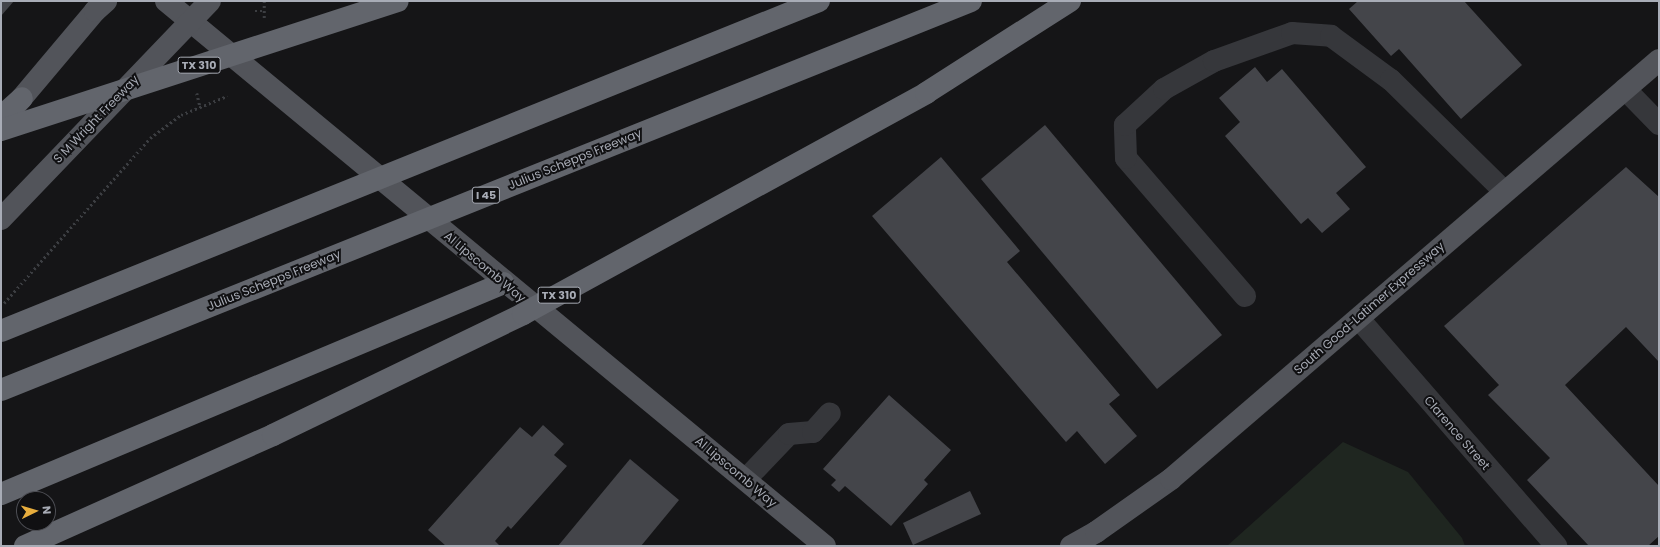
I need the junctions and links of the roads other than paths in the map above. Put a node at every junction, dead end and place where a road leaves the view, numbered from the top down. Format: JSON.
{"nodes":[{"id":1,"x":106,"y":1,"type":"edge"},
{"id":2,"x":166,"y":1,"type":"edge"},
{"id":3,"x":210,"y":1,"type":"edge"},
{"id":4,"x":398,"y":1,"type":"edge"},
{"id":5,"x":819,"y":1,"type":"edge"},
{"id":6,"x":971,"y":1,"type":"edge"},
{"id":7,"x":1070,"y":1,"type":"edge"},
{"id":8,"x":190,"y":20,"type":"junction"},
{"id":9,"x":1659,"y":60,"type":"edge"},
{"id":10,"x":1625,"y":89,"type":"junction"},
{"id":11,"x":22,"y":98,"type":"junction"},
{"id":12,"x":1,"y":117,"type":"edge"},
{"id":13,"x":1,"y":123,"type":"edge"},
{"id":14,"x":1659,"y":124,"type":"edge"},
{"id":15,"x":1,"y":130,"type":"edge"},
{"id":16,"x":1504,"y":191,"type":"junction"},
{"id":17,"x":1,"y":219,"type":"edge"},
{"id":18,"x":504,"y":283,"type":"junction"},
{"id":19,"x":1245,"y":296,"type":"dead end"},
{"id":20,"x":1359,"y":319,"type":"junction"},
{"id":21,"x":1,"y":331,"type":"edge"},
{"id":22,"x":1,"y":390,"type":"edge"},
{"id":23,"x":830,"y":412,"type":"dead end"},
{"id":24,"x":746,"y":479,"type":"junction"},
{"id":25,"x":1,"y":494,"type":"edge"},
{"id":26,"x":25,"y":546,"type":"edge"},
{"id":27,"x":824,"y":546,"type":"edge"},
{"id":28,"x":1071,"y":546,"type":"edge"},
{"id":29,"x":1556,"y":546,"type":"edge"}],
"edges":[{"from":1,"to":11,"type":"main road"},
{"from":2,"to":8,"type":"main road","name":"Al Lipscomb Way"},
{"from":3,"to":8,"type":"main road","name":"S M Wright Freeway"},
{"from":4,"to":15,"type":"highway","number":"TX 310","bridge":true},
{"from":5,"to":21,"type":"highway","bridge":true},
{"from":6,"to":22,"type":"highway","name":"Julius Schepps Freeway","number":"I 45","bridge":true},
{"from":7,"to":26,"type":"highway","number":"TX 310","bridge":true},
{"from":8,"to":17,"type":"main road","name":"S M Wright Freeway"},
{"from":8,"to":18,"type":"main road","name":"Al Lipscomb Way"},
{"from":9,"to":10,"type":"main road","name":"South Good-Latimer Expressway"},
{"from":10,"to":14,"type":"street"},
{"from":10,"to":16,"type":"main road","name":"South Good-Latimer Expressway"},
{"from":11,"to":12,"type":"highway"},
{"from":11,"to":13,"type":"main road"},
{"from":16,"to":19,"type":"street"},
{"from":16,"to":20,"type":"main road","name":"South Good-Latimer Expressway"},
{"from":18,"to":24,"type":"main road","name":"Al Lipscomb Way"},
{"from":18,"to":25,"type":"highway"},
{"from":20,"to":28,"type":"main road","name":"South Good-Latimer Expressway"},
{"from":20,"to":29,"type":"street","name":"Clarence Street"},
{"from":23,"to":24,"type":"street"},
{"from":24,"to":27,"type":"main road","name":"Al Lipscomb Way"}]}
